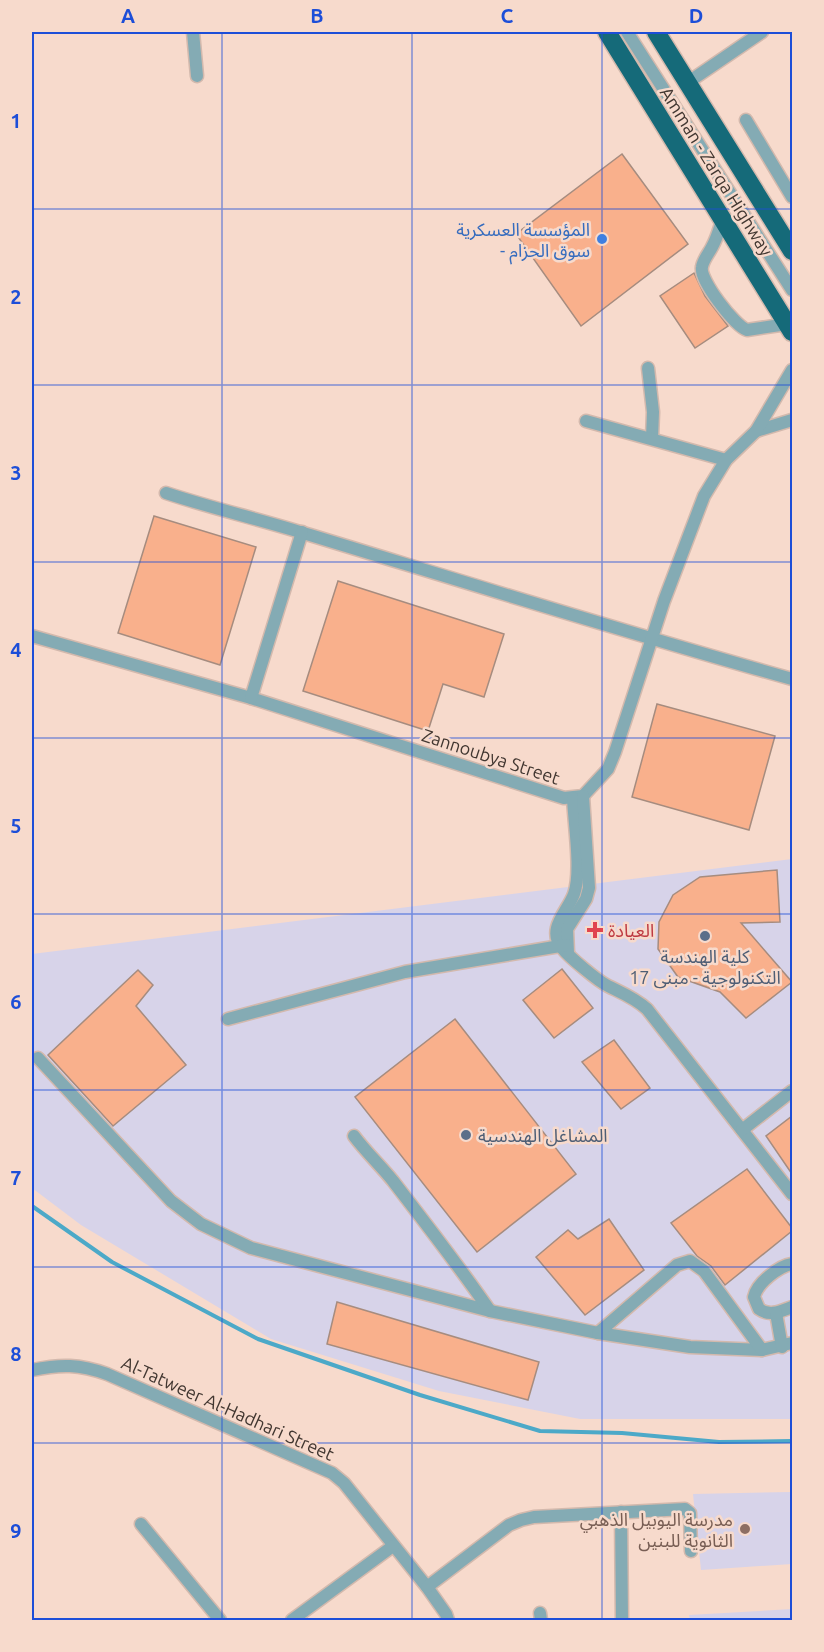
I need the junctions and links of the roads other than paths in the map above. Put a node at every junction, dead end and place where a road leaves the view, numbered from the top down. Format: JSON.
{"nodes":[{"id":1,"x":194,"y":32,"type":"edge"},
{"id":2,"x":607,"y":32,"type":"edge"},
{"id":3,"x":627,"y":32,"type":"edge"},
{"id":4,"x":634,"y":32,"type":"edge"},
{"id":5,"x":656,"y":32,"type":"edge"},
{"id":6,"x":762,"y":32,"type":"edge"},
{"id":7,"x":196,"y":76,"type":"dead end"},
{"id":8,"x":687,"y":83,"type":"junction"},
{"id":9,"x":746,"y":120,"type":"dead end"},
{"id":10,"x":792,"y":197,"type":"edge"},
{"id":11,"x":722,"y":220,"type":"junction"},
{"id":12,"x":792,"y":251,"type":"edge"},
{"id":13,"x":792,"y":278,"type":"edge"},
{"id":14,"x":792,"y":290,"type":"edge"},
{"id":15,"x":790,"y":328,"type":"edge"},
{"id":16,"x":648,"y":368,"type":"dead end"},
{"id":17,"x":792,"y":370,"type":"edge"},
{"id":18,"x":792,"y":420,"type":"edge"},
{"id":19,"x":586,"y":421,"type":"dead end"},
{"id":20,"x":756,"y":431,"type":"junction"},
{"id":21,"x":652,"y":438,"type":"junction"},
{"id":22,"x":726,"y":460,"type":"junction"},
{"id":23,"x":166,"y":494,"type":"dead end"},
{"id":24,"x":302,"y":532,"type":"junction"},
{"id":25,"x":32,"y":636,"type":"edge"},
{"id":26,"x":651,"y":640,"type":"junction"},
{"id":27,"x":792,"y":679,"type":"edge"},
{"id":28,"x":251,"y":698,"type":"junction"},
{"id":29,"x":578,"y":797,"type":"junction"},
{"id":30,"x":582,"y":869,"type":"junction"},
{"id":31,"x":575,"y":892,"type":"junction"},
{"id":32,"x":588,"y":893,"type":"junction"},
{"id":33,"x":565,"y":948,"type":"junction"},
{"id":34,"x":228,"y":1019,"type":"dead end"},
{"id":35,"x":38,"y":1058,"type":"dead end"},
{"id":36,"x":792,"y":1091,"type":"edge"},
{"id":37,"x":742,"y":1130,"type":"junction"},
{"id":38,"x":354,"y":1136,"type":"dead end"},
{"id":39,"x":792,"y":1194,"type":"edge"},
{"id":40,"x":792,"y":1264,"type":"edge"},
{"id":41,"x":792,"y":1307,"type":"edge"},
{"id":42,"x":490,"y":1311,"type":"junction"},
{"id":43,"x":776,"y":1312,"type":"junction"},
{"id":44,"x":598,"y":1333,"type":"junction"},
{"id":45,"x":787,"y":1345,"type":"edge"},
{"id":46,"x":762,"y":1350,"type":"junction"},
{"id":47,"x":32,"y":1370,"type":"edge"},
{"id":48,"x":621,"y":1512,"type":"junction"},
{"id":49,"x":141,"y":1524,"type":"dead end"},
{"id":50,"x":393,"y":1545,"type":"junction"},
{"id":51,"x":691,"y":1551,"type":"dead end"},
{"id":52,"x":427,"y":1587,"type":"junction"},
{"id":53,"x":220,"y":1620,"type":"edge"},
{"id":54,"x":292,"y":1620,"type":"edge"},
{"id":55,"x":448,"y":1620,"type":"edge"},
{"id":56,"x":622,"y":1620,"type":"edge"}],
"edges":[{"from":1,"to":7,"type":"street"},
{"from":2,"to":11,"type":"highway","name":"Amman - Zarqa Highway"},
{"from":3,"to":14,"type":"street"},
{"from":4,"to":13,"type":"street"},
{"from":5,"to":8,"type":"highway","name":"Amman - Zarqa Highway"},
{"from":6,"to":8,"type":"street"},
{"from":8,"to":12,"type":"highway","name":"Amman - Zarqa Highway"},
{"from":9,"to":10,"type":"street"},
{"from":11,"to":15,"type":"highway","name":"Amman - Zarqa Highway"},
{"from":11,"to":15,"type":"street"},
{"from":16,"to":21,"type":"street"},
{"from":17,"to":20,"type":"street"},
{"from":18,"to":20,"type":"street"},
{"from":19,"to":21,"type":"street"},
{"from":20,"to":22,"type":"street"},
{"from":21,"to":22,"type":"street"},
{"from":22,"to":26,"type":"street"},
{"from":23,"to":24,"type":"street"},
{"from":24,"to":26,"type":"street"},
{"from":24,"to":28,"type":"street"},
{"from":25,"to":28,"type":"street","name":"Zannoubya Street"},
{"from":26,"to":27,"type":"street"},
{"from":26,"to":29,"type":"street"},
{"from":28,"to":29,"type":"street","name":"Zannoubya Street"},
{"from":29,"to":30,"type":"street"},
{"from":30,"to":31,"type":"street"},
{"from":30,"to":32,"type":"street"},
{"from":31,"to":32,"type":"street"},
{"from":31,"to":33,"type":"street"},
{"from":32,"to":33,"type":"street"},
{"from":33,"to":34,"type":"street"},
{"from":33,"to":37,"type":"street"},
{"from":35,"to":42,"type":"street"},
{"from":36,"to":37,"type":"street"},
{"from":37,"to":39,"type":"street"},
{"from":38,"to":42,"type":"street"},
{"from":40,"to":43,"type":"street"},
{"from":41,"to":43,"type":"street"},
{"from":42,"to":44,"type":"street"},
{"from":43,"to":45,"type":"street"},
{"from":44,"to":46,"type":"street"},
{"from":44,"to":46,"type":"street"},
{"from":45,"to":46,"type":"street"},
{"from":47,"to":50,"type":"street","name":"Al-Tatweer Al-Hadhari Street"},
{"from":48,"to":51,"type":"street"},
{"from":48,"to":52,"type":"street"},
{"from":48,"to":56,"type":"street"},
{"from":49,"to":53,"type":"street"},
{"from":50,"to":52,"type":"street","name":"Al-Tatweer Al-Hadhari Street"},
{"from":50,"to":54,"type":"street"},
{"from":52,"to":55,"type":"street","name":"Al-Tatweer Al-Hadhari Street"}]}
